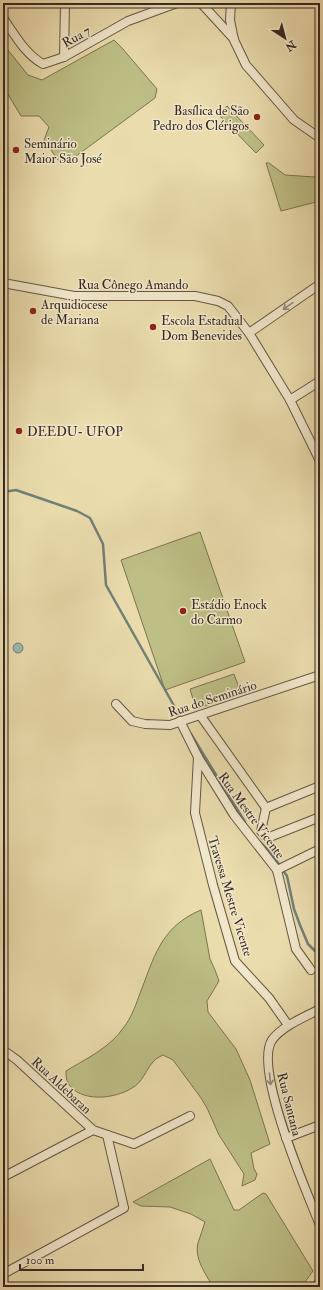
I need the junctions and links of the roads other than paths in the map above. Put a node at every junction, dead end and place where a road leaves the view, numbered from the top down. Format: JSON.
{"nodes":[{"id":1,"x":65,"y":3,"type":"edge"},
{"id":2,"x":177,"y":3,"type":"edge"},
{"id":3,"x":201,"y":3,"type":"edge"},
{"id":4,"x":231,"y":3,"type":"edge"},
{"id":5,"x":3,"y":18,"type":"edge"},
{"id":6,"x":234,"y":40,"type":"junction"},
{"id":7,"x":64,"y":57,"type":"junction"},
{"id":8,"x":320,"y":138,"type":"edge"},
{"id":9,"x":3,"y":283,"type":"edge"},
{"id":10,"x":320,"y":284,"type":"edge"},
{"id":11,"x":249,"y":333,"type":"junction"},
{"id":12,"x":320,"y":381,"type":"edge"},
{"id":13,"x":290,"y":400,"type":"junction"},
{"id":14,"x":320,"y":461,"type":"edge"},
{"id":15,"x":320,"y":675,"type":"edge"},
{"id":16,"x":116,"y":704,"type":"dead end"},
{"id":17,"x":200,"y":715,"type":"junction"},
{"id":18,"x":180,"y":721,"type":"junction"},
{"id":19,"x":198,"y":757,"type":"junction"},
{"id":20,"x":320,"y":786,"type":"edge"},
{"id":21,"x":266,"y":808,"type":"junction"},
{"id":22,"x":320,"y":817,"type":"edge"},
{"id":23,"x":320,"y":849,"type":"edge"},
{"id":24,"x":277,"y":870,"type":"junction"},
{"id":25,"x":311,"y":970,"type":"dead end"},
{"id":26,"x":320,"y":1009,"type":"edge"},
{"id":27,"x":288,"y":1025,"type":"junction"},
{"id":28,"x":3,"y":1050,"type":"edge"},
{"id":29,"x":190,"y":1116,"type":"dead end"},
{"id":30,"x":320,"y":1125,"type":"edge"},
{"id":31,"x":93,"y":1130,"type":"junction"},
{"id":32,"x":107,"y":1135,"type":"junction"},
{"id":33,"x":286,"y":1138,"type":"junction"},
{"id":34,"x":3,"y":1177,"type":"edge"},
{"id":35,"x":320,"y":1226,"type":"edge"},
{"id":36,"x":3,"y":1274,"type":"edge"},
{"id":37,"x":320,"y":1281,"type":"edge"},
{"id":38,"x":316,"y":1287,"type":"edge"}],
"edges":[{"from":1,"to":7,"type":"street"},
{"from":2,"to":7,"type":"street","name":"Rua 7"},
{"from":3,"to":6,"type":"street"},
{"from":4,"to":6,"type":"street"},
{"from":5,"to":7,"type":"street","name":"Rua 7"},
{"from":6,"to":8,"type":"street"},
{"from":9,"to":11,"type":"street","name":"Rua Cônego Amando"},
{"from":10,"to":11,"type":"street","one_way":true},
{"from":11,"to":13,"type":"street","name":"Rua Cônego Amando"},
{"from":12,"to":13,"type":"street"},
{"from":13,"to":14,"type":"street","name":"Rua Cônego Amando"},
{"from":15,"to":17,"type":"street","name":"Rua do Seminário"},
{"from":16,"to":18,"type":"street","name":"Rua do Seminário"},
{"from":17,"to":18,"type":"street","name":"Rua do Seminário"},
{"from":17,"to":21,"type":"street"},
{"from":18,"to":19,"type":"street","name":"Rua Mestre Vicente"},
{"from":19,"to":24,"type":"street","name":"Rua Mestre Vicente"},
{"from":19,"to":27,"type":"street","name":"Travessa Mestre Vicente"},
{"from":20,"to":21,"type":"street"},
{"from":21,"to":22,"type":"street"},
{"from":23,"to":24,"type":"street"},
{"from":24,"to":25,"type":"street","name":"Rua Mestre Vicente"},
{"from":26,"to":27,"type":"street","name":"Rua Santana"},
{"from":27,"to":33,"type":"street","name":"Rua Santana","one_way":true},
{"from":28,"to":31,"type":"street","name":"Rua Aldebaran"},
{"from":29,"to":32,"type":"street","name":"Rua Aldebaran"},
{"from":30,"to":33,"type":"street"},
{"from":31,"to":32,"type":"street","name":"Rua Aldebaran"},
{"from":31,"to":34,"type":"street"},
{"from":32,"to":36,"type":"street"},
{"from":33,"to":35,"type":"street","name":"Rua Santana"},
{"from":37,"to":38,"type":"street"}]}
